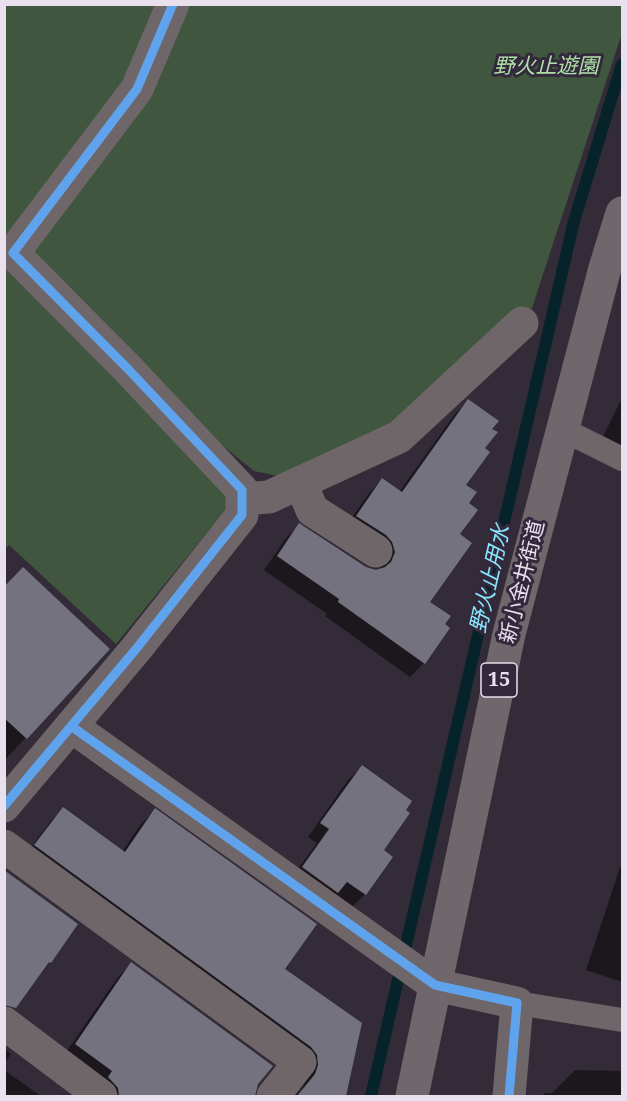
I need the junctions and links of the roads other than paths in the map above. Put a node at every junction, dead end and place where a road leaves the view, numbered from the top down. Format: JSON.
{"nodes":[{"id":1,"x":173,"y":4,"type":"edge"},
{"id":2,"x":622,"y":213,"type":"edge"},
{"id":3,"x":614,"y":261,"type":"edge"},
{"id":4,"x":522,"y":323,"type":"dead end"},
{"id":5,"x":562,"y":429,"type":"junction"},
{"id":6,"x":622,"y":459,"type":"edge"},
{"id":7,"x":300,"y":483,"type":"junction"},
{"id":8,"x":242,"y":499,"type":"junction"},
{"id":9,"x":376,"y":551,"type":"dead end"},
{"id":10,"x":71,"y":726,"type":"junction"},
{"id":11,"x":10,"y":786,"type":"edge"},
{"id":12,"x":4,"y":846,"type":"edge"},
{"id":13,"x":411,"y":967,"type":"junction"},
{"id":14,"x":516,"y":1003,"type":"junction"},
{"id":15,"x":622,"y":1020,"type":"edge"},
{"id":16,"x":4,"y":1023,"type":"edge"},
{"id":17,"x":101,"y":1096,"type":"edge"},
{"id":18,"x":273,"y":1096,"type":"edge"},
{"id":19,"x":411,"y":1096,"type":"edge"},
{"id":20,"x":509,"y":1096,"type":"edge"}],
"edges":[{"from":1,"to":8,"type":"street"},
{"from":2,"to":3,"type":"main road","name":"新小金井街道","number":"15"},
{"from":3,"to":5,"type":"main road","name":"新小金井街道","number":"15"},
{"from":4,"to":7,"type":"street"},
{"from":5,"to":6,"type":"lane"},
{"from":5,"to":13,"type":"main road","name":"新小金井街道","number":"15"},
{"from":7,"to":8,"type":"street"},
{"from":7,"to":9,"type":"street"},
{"from":8,"to":10,"type":"street"},
{"from":10,"to":11,"type":"street"},
{"from":10,"to":13,"type":"street"},
{"from":12,"to":18,"type":"street"},
{"from":13,"to":14,"type":"street"},
{"from":13,"to":19,"type":"main road","name":"新小金井街道","number":"15"},
{"from":14,"to":15,"type":"lane"},
{"from":14,"to":20,"type":"street"},
{"from":16,"to":17,"type":"street"}]}
